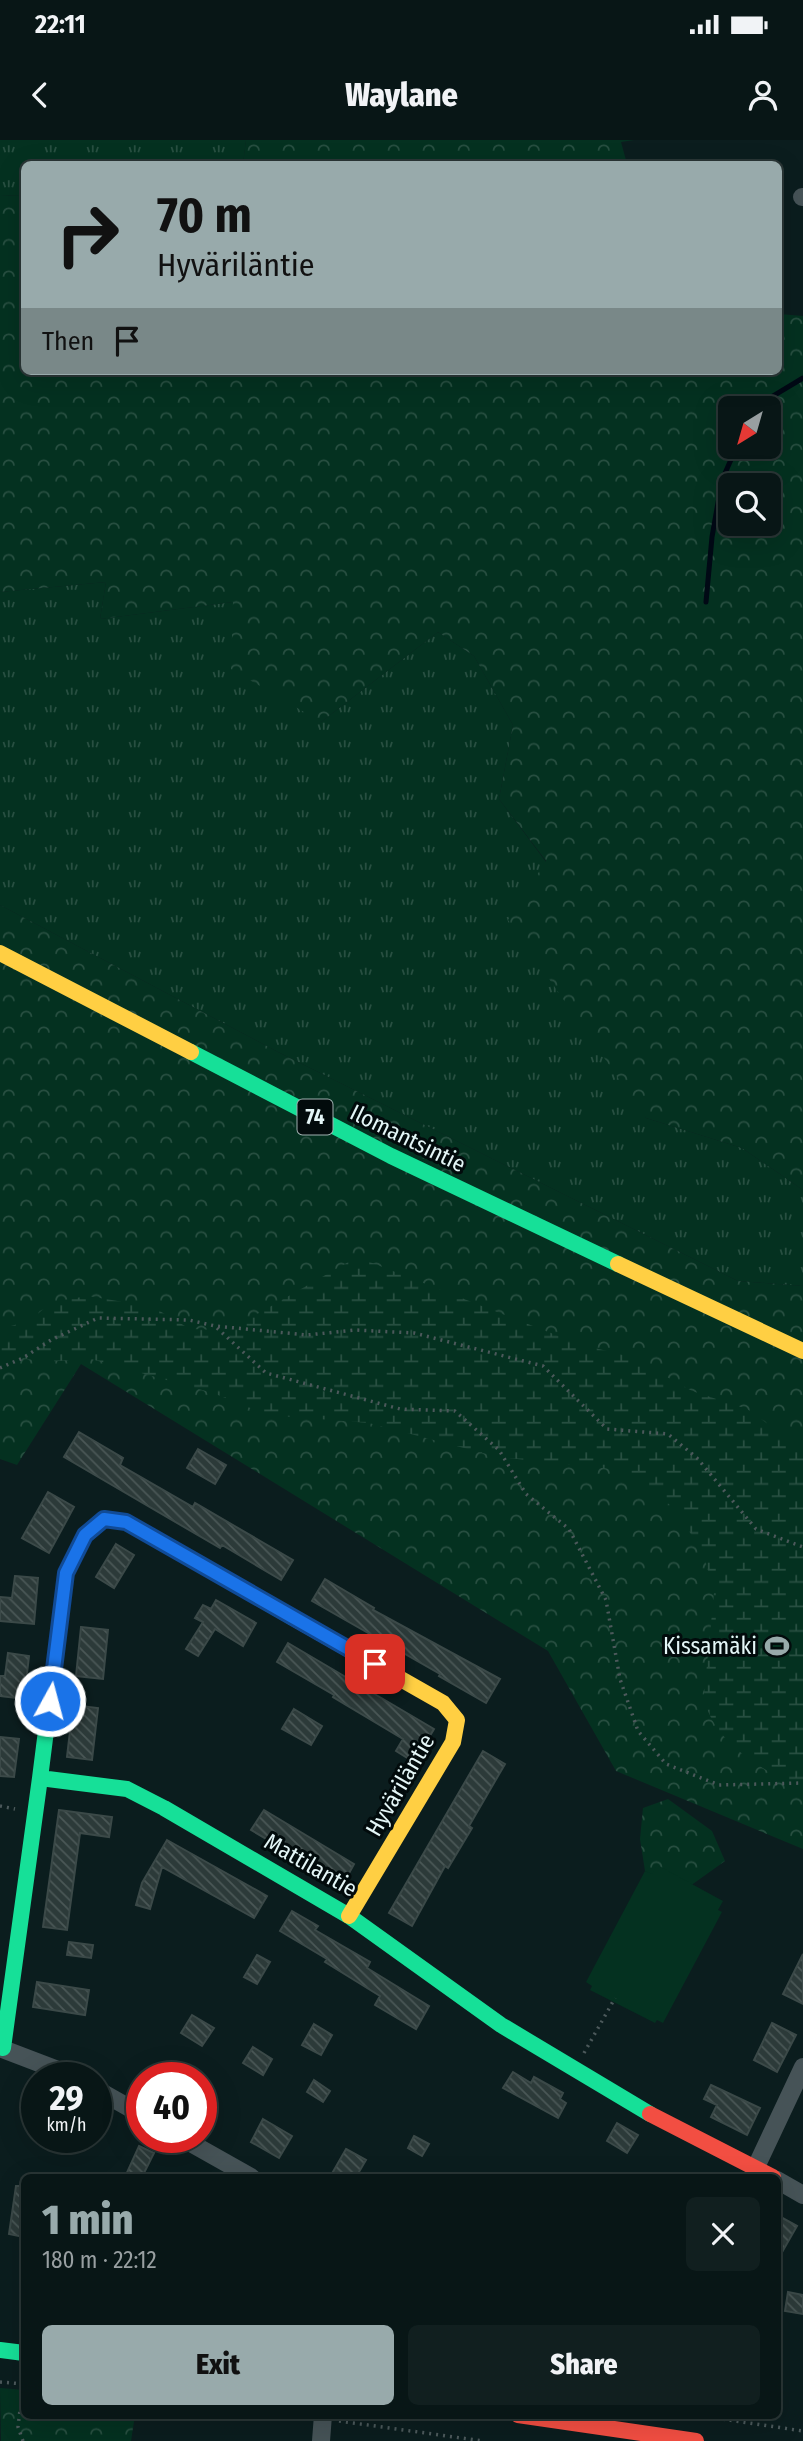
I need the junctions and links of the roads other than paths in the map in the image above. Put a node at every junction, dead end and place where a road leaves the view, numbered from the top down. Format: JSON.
{"nodes":[{"id":1,"x":0,"y":953,"type":"edge"},
{"id":2,"x":803,"y":1351,"type":"edge"},
{"id":3,"x":40,"y":1778,"type":"junction"},
{"id":4,"x":349,"y":1916,"type":"junction"},
{"id":5,"x":2,"y":2048,"type":"edge"},
{"id":6,"x":38,"y":2062,"type":"edge"},
{"id":7,"x":803,"y":2067,"type":"edge"},
{"id":8,"x":208,"y":2153,"type":"edge"},
{"id":9,"x":756,"y":2167,"type":"junction"},
{"id":10,"x":246,"y":2174,"type":"edge"},
{"id":11,"x":768,"y":2174,"type":"edge"},
{"id":12,"x":781,"y":2182,"type":"edge"},
{"id":13,"x":803,"y":2195,"type":"edge"},
{"id":14,"x":2,"y":2350,"type":"edge"},
{"id":15,"x":21,"y":2353,"type":"edge"},
{"id":16,"x":322,"y":2419,"type":"edge"},
{"id":17,"x":557,"y":2419,"type":"edge"},
{"id":18,"x":321,"y":2441,"type":"edge"},
{"id":19,"x":696,"y":2441,"type":"edge"}],
"edges":[{"from":1,"to":2,"type":"street","name":"Ilomantsintie","number":"74"},
{"from":3,"to":4,"type":"street","name":"Mattilantie"},
{"from":3,"to":4,"type":"street","name":"Hyväriläntie"},
{"from":3,"to":5,"type":"street"},
{"from":4,"to":9,"type":"street","name":"Mattilantie"},
{"from":5,"to":6,"type":"street"},
{"from":7,"to":9,"type":"street"},
{"from":8,"to":10,"type":"street"},
{"from":9,"to":11,"type":"street","name":"Mattilantie"},
{"from":12,"to":13,"type":"street","name":"Mattilantie"},
{"from":14,"to":15,"type":"street"},
{"from":16,"to":18,"type":"street"},
{"from":17,"to":19,"type":"street"}]}
